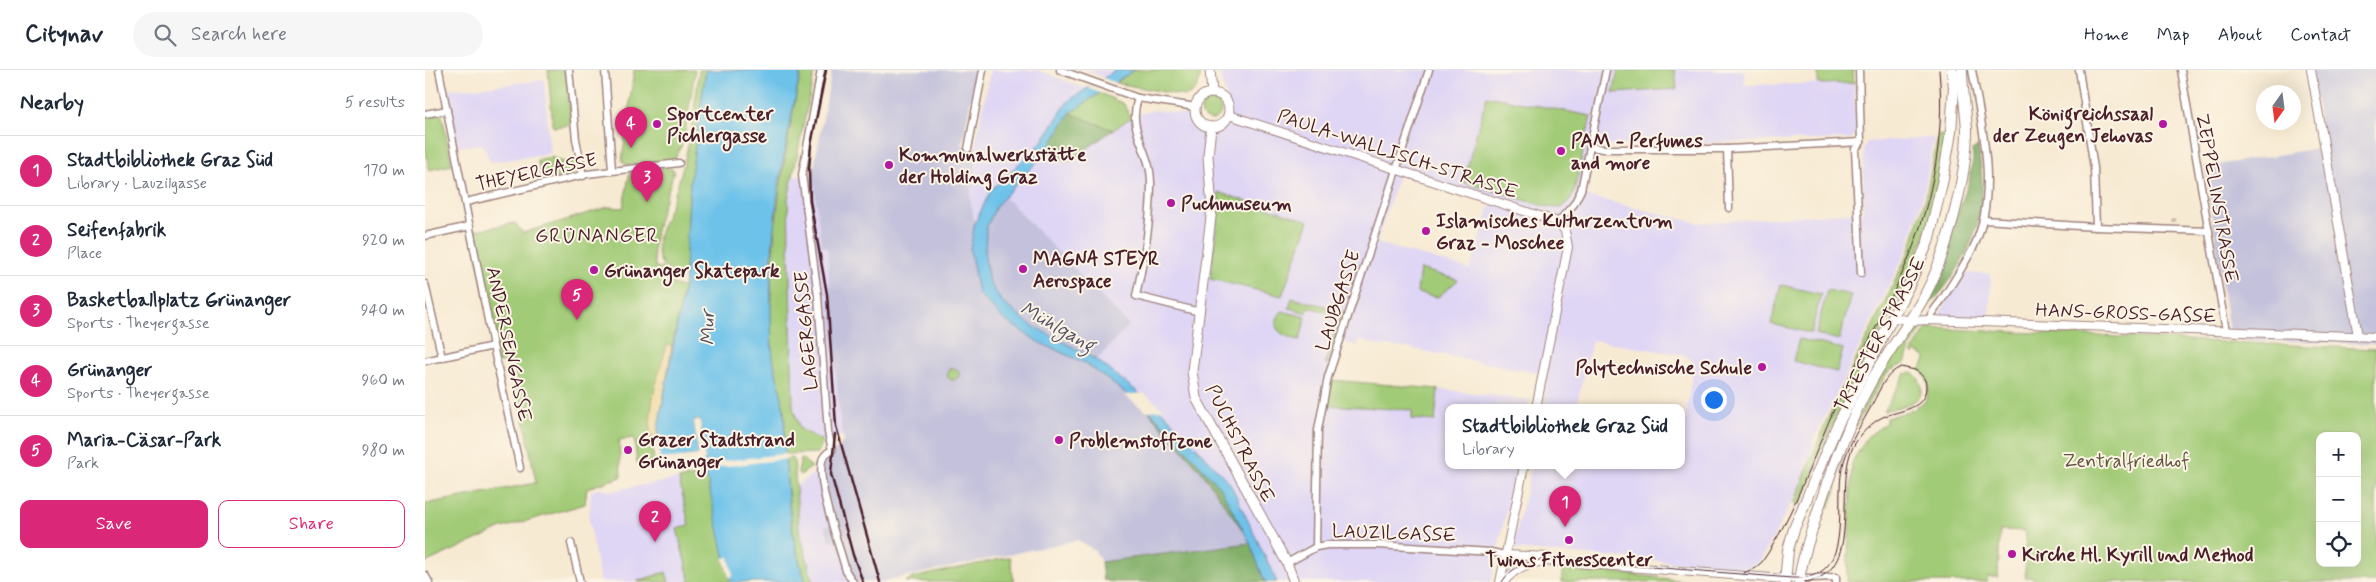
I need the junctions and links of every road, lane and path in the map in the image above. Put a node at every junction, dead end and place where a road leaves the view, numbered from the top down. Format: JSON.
{"nodes":[{"id":1,"x":439,"y":70,"type":"edge"},
{"id":2,"x":569,"y":70,"type":"edge"},
{"id":3,"x":605,"y":70,"type":"edge"},
{"id":4,"x":821,"y":70,"type":"edge"},
{"id":5,"x":983,"y":70,"type":"edge"},
{"id":6,"x":1060,"y":70,"type":"edge"},
{"id":7,"x":1210,"y":70,"type":"edge"},
{"id":8,"x":1429,"y":70,"type":"edge"},
{"id":9,"x":1606,"y":70,"type":"edge"},
{"id":10,"x":1859,"y":70,"type":"edge"},
{"id":11,"x":1952,"y":70,"type":"edge"},
{"id":12,"x":1962,"y":70,"type":"edge"},
{"id":13,"x":1972,"y":70,"type":"edge"},
{"id":14,"x":2079,"y":70,"type":"edge"},
{"id":15,"x":2181,"y":70,"type":"edge"},
{"id":16,"x":2311,"y":70,"type":"edge"},
{"id":17,"x":1212,"y":93,"type":"junction"},
{"id":18,"x":1138,"y":98,"type":"junction"},
{"id":19,"x":1195,"y":107,"type":"junction"},
{"id":20,"x":447,"y":110,"type":"junction"},
{"id":21,"x":425,"y":114,"type":"edge"},
{"id":22,"x":1229,"y":115,"type":"junction"},
{"id":23,"x":1211,"y":127,"type":"junction"},
{"id":24,"x":1861,"y":142,"type":"junction"},
{"id":25,"x":1591,"y":147,"type":"junction"},
{"id":26,"x":968,"y":149,"type":"dead end"},
{"id":27,"x":1727,"y":149,"type":"junction"},
{"id":28,"x":679,"y":163,"type":"dead end"},
{"id":29,"x":612,"y":170,"type":"junction"},
{"id":30,"x":1398,"y":170,"type":"junction"},
{"id":31,"x":583,"y":176,"type":"junction"},
{"id":32,"x":466,"y":202,"type":"junction"},
{"id":33,"x":1729,"y":208,"type":"dead end"},
{"id":34,"x":1984,"y":220,"type":"junction"},
{"id":35,"x":1557,"y":222,"type":"junction"},
{"id":36,"x":470,"y":226,"type":"junction"},
{"id":37,"x":2096,"y":227,"type":"junction"},
{"id":38,"x":2209,"y":231,"type":"junction"},
{"id":39,"x":425,"y":236,"type":"edge"},
{"id":40,"x":1861,"y":273,"type":"dead end"},
{"id":41,"x":425,"y":284,"type":"edge"},
{"id":42,"x":1200,"y":312,"type":"junction"},
{"id":43,"x":1893,"y":317,"type":"junction"},
{"id":44,"x":1929,"y":320,"type":"junction"},
{"id":45,"x":1909,"y":321,"type":"junction"},
{"id":46,"x":2226,"y":331,"type":"junction"},
{"id":47,"x":2358,"y":336,"type":"junction"},
{"id":48,"x":2376,"y":336,"type":"edge"},
{"id":49,"x":493,"y":346,"type":"junction"},
{"id":50,"x":442,"y":358,"type":"junction"},
{"id":51,"x":425,"y":361,"type":"edge"},
{"id":52,"x":1537,"y":404,"type":"edge"},
{"id":53,"x":520,"y":468,"type":"dead end"},
{"id":54,"x":1523,"y":469,"type":"edge"},
{"id":55,"x":571,"y":543,"type":"dead end"},
{"id":56,"x":1316,"y":547,"type":"junction"},
{"id":57,"x":1505,"y":555,"type":"junction"},
{"id":58,"x":1566,"y":561,"type":"junction"},
{"id":59,"x":1287,"y":564,"type":"junction"},
{"id":60,"x":1514,"y":571,"type":"junction"},
{"id":61,"x":425,"y":575,"type":"edge"},
{"id":62,"x":1785,"y":581,"type":"edge"},
{"id":63,"x":1799,"y":581,"type":"edge"},
{"id":64,"x":429,"y":582,"type":"edge"},
{"id":65,"x":579,"y":582,"type":"edge"},
{"id":66,"x":853,"y":582,"type":"edge"},
{"id":67,"x":1294,"y":582,"type":"edge"},
{"id":68,"x":1500,"y":582,"type":"edge"},
{"id":69,"x":1504,"y":582,"type":"edge"},
{"id":70,"x":1836,"y":582,"type":"edge"}],
"edges":[{"from":1,"to":20,"type":"street","name":"ANDERSENGASSE"},
{"from":2,"to":31,"type":"street"},
{"from":3,"to":29,"type":"street","name":"THEYERGASSE"},
{"from":4,"to":66,"type":"street","name":"LAGERGASSE"},
{"from":5,"to":26,"type":"street"},
{"from":6,"to":18,"type":"street"},
{"from":7,"to":17,"type":"main road"},
{"from":8,"to":30,"type":"street","name":"LAUBGASSE"},
{"from":9,"to":25,"type":"street"},
{"from":10,"to":24,"type":"street"},
{"from":11,"to":43,"type":"main road","name":"TRIESTER STRASSE"},
{"from":12,"to":45,"type":"main road","name":"TRIESTER STRASSE"},
{"from":13,"to":34,"type":"street","name":"TRIESTER STRASSE"},
{"from":14,"to":37,"type":"street"},
{"from":15,"to":38,"type":"street","name":"ZEPPELINSTRASSE"},
{"from":16,"to":47,"type":"street"},
{"from":17,"to":19,"type":"main road"},
{"from":17,"to":22,"type":"main road"},
{"from":18,"to":19,"type":"street"},
{"from":18,"to":42,"type":"street"},
{"from":19,"to":23,"type":"main road"},
{"from":20,"to":21,"type":"street"},
{"from":20,"to":32,"type":"street","name":"ANDERSENGASSE"},
{"from":22,"to":23,"type":"main road"},
{"from":22,"to":30,"type":"street","name":"PAULA-WALLISCH-STRASSE"},
{"from":23,"to":42,"type":"main road","name":"PUCHSTRASSE"},
{"from":24,"to":27,"type":"street"},
{"from":24,"to":40,"type":"street"},
{"from":25,"to":27,"type":"street"},
{"from":25,"to":35,"type":"street"},
{"from":27,"to":33,"type":"street"},
{"from":28,"to":29,"type":"street","name":"THEYERGASSE"},
{"from":29,"to":31,"type":"street","name":"THEYERGASSE"},
{"from":30,"to":35,"type":"street","name":"PAULA-WALLISCH-STRASSE"},
{"from":30,"to":56,"type":"street","name":"LAUBGASSE"},
{"from":31,"to":32,"type":"street","name":"THEYERGASSE"},
{"from":32,"to":36,"type":"street","name":"ANDERSENGASSE"},
{"from":34,"to":37,"type":"street"},
{"from":34,"to":44,"type":"street","name":"TRIESTER STRASSE"},
{"from":35,"to":52,"type":"street"},
{"from":36,"to":39,"type":"street"},
{"from":36,"to":49,"type":"street","name":"ANDERSENGASSE"},
{"from":37,"to":38,"type":"street"},
{"from":38,"to":46,"type":"street","name":"ZEPPELINSTRASSE"},
{"from":41,"to":50,"type":"street"},
{"from":42,"to":59,"type":"main road","name":"PUCHSTRASSE"},
{"from":43,"to":45,"type":"street","name":"HANS-GROSS-GASSE"},
{"from":43,"to":62,"type":"main road","name":"TRIESTER STRASSE"},
{"from":44,"to":45,"type":"street","name":"HANS-GROSS-GASSE"},
{"from":44,"to":46,"type":"street","name":"HANS-GROSS-GASSE"},
{"from":45,"to":63,"type":"main road","name":"TRIESTER STRASSE"},
{"from":46,"to":47,"type":"street","name":"HANS-GROSS-GASSE"},
{"from":47,"to":48,"type":"street","name":"HANS-GROSS-GASSE"},
{"from":49,"to":50,"type":"street"},
{"from":49,"to":53,"type":"street","name":"ANDERSENGASSE"},
{"from":50,"to":51,"type":"street"},
{"from":54,"to":57,"type":"street"},
{"from":55,"to":65,"type":"street"},
{"from":56,"to":57,"type":"street","name":"LAUZILGASSE"},
{"from":56,"to":59,"type":"street","name":"LAUZILGASSE"},
{"from":57,"to":58,"type":"street","name":"LAUZILGASSE"},
{"from":57,"to":60,"type":"street"},
{"from":57,"to":68,"type":"street"},
{"from":58,"to":60,"type":"street","name":"LAUZILGASSE"},
{"from":58,"to":62,"type":"street","name":"LAUZILGASSE"},
{"from":59,"to":67,"type":"main road","name":"PUCHSTRASSE"},
{"from":60,"to":69,"type":"street","name":"LAUZILGASSE"},
{"from":61,"to":64,"type":"street"},
{"from":62,"to":63,"type":"street"},
{"from":63,"to":70,"type":"street"}]}
